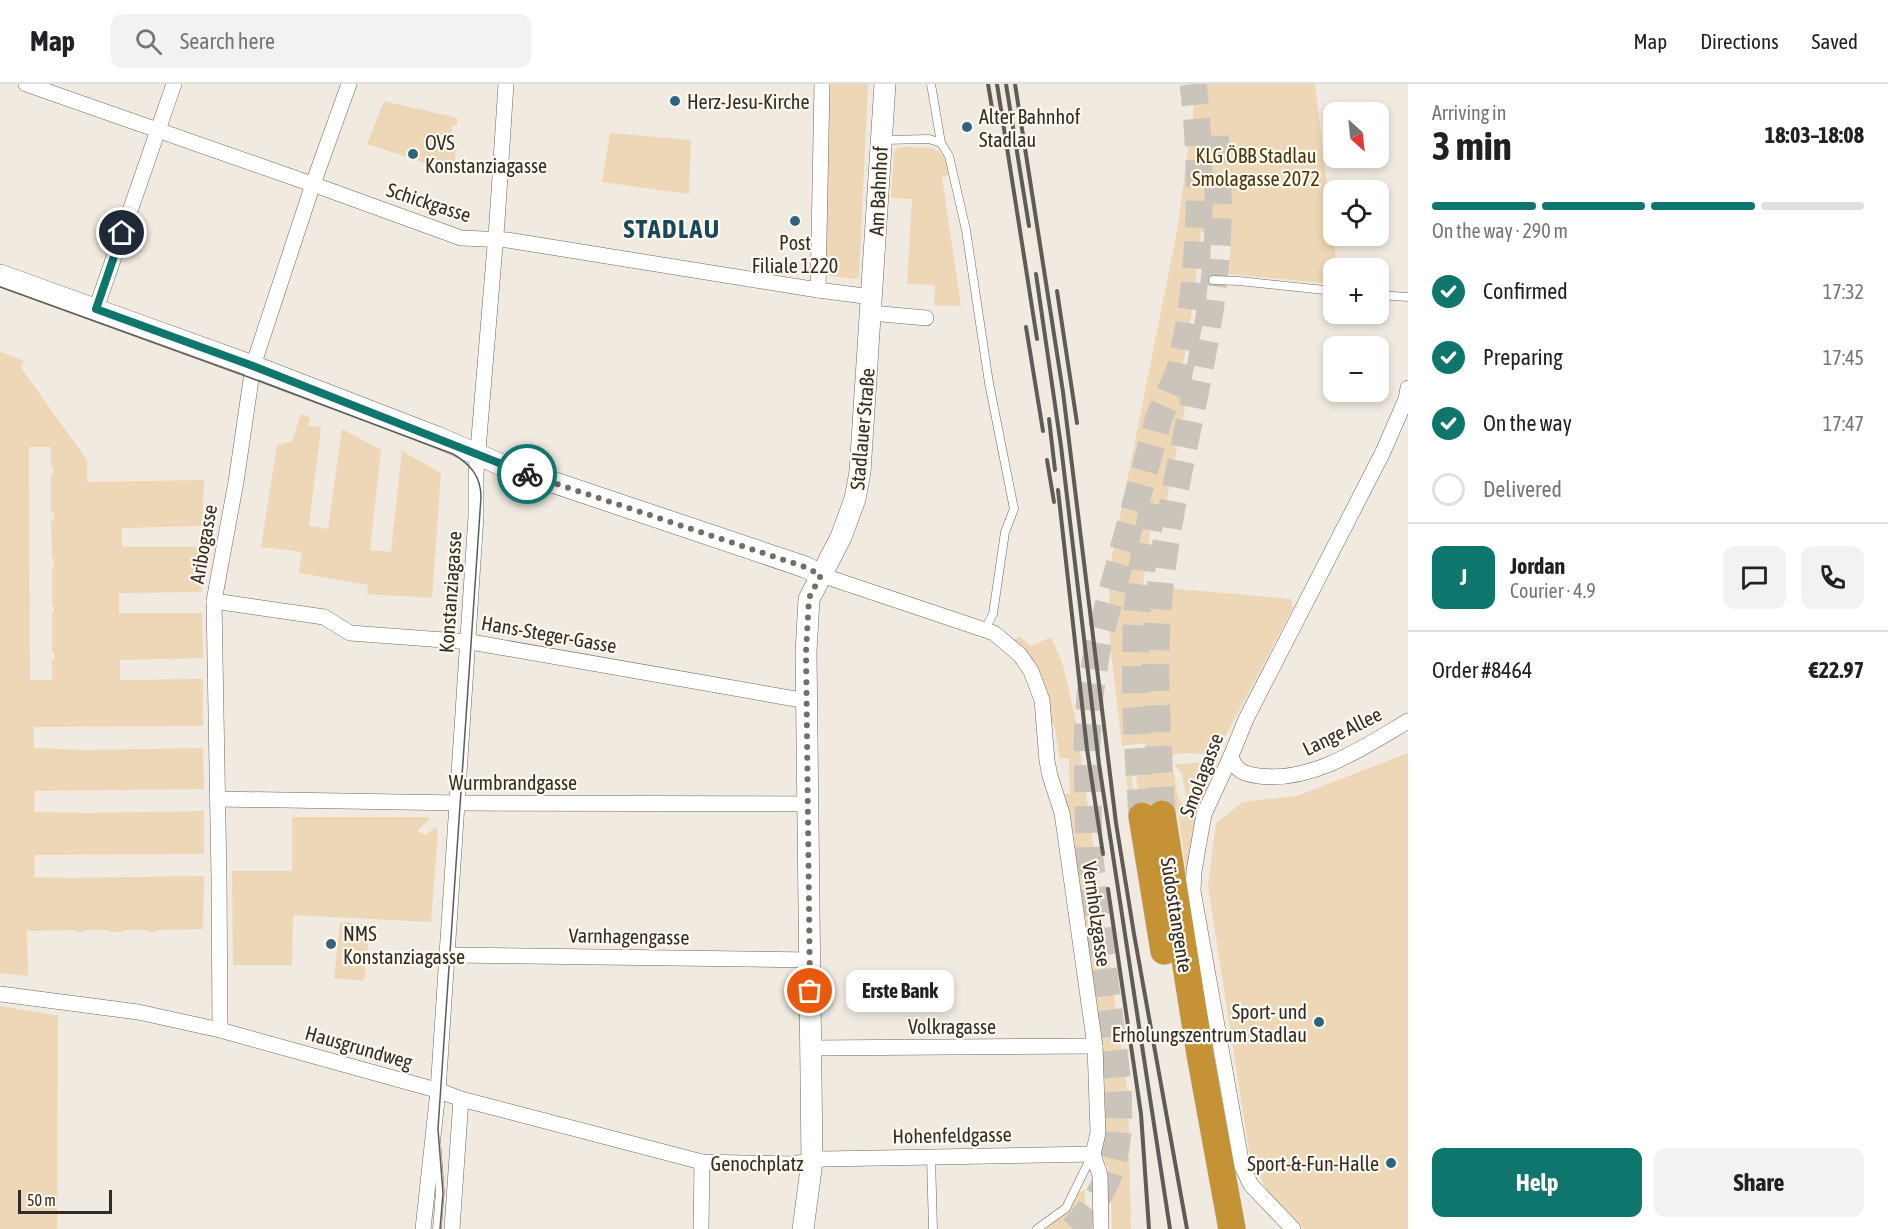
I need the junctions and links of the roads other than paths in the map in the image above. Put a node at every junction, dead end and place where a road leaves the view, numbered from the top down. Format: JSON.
{"nodes":[{"id":1,"x":26,"y":84,"type":"edge"},
{"id":2,"x":174,"y":84,"type":"edge"},
{"id":3,"x":349,"y":84,"type":"edge"},
{"id":4,"x":506,"y":84,"type":"edge"},
{"id":5,"x":822,"y":84,"type":"edge"},
{"id":6,"x":885,"y":84,"type":"edge"},
{"id":7,"x":931,"y":84,"type":"edge"},
{"id":8,"x":158,"y":131,"type":"junction"},
{"id":9,"x":881,"y":140,"type":"junction"},
{"id":10,"x":941,"y":143,"type":"junction"},
{"id":11,"x":313,"y":184,"type":"junction"},
{"id":12,"x":495,"y":240,"type":"junction"},
{"id":13,"x":0,"y":275,"type":"edge"},
{"id":14,"x":1213,"y":280,"type":"dead end"},
{"id":15,"x":818,"y":290,"type":"junction"},
{"id":16,"x":1323,"y":290,"type":"edge"},
{"id":17,"x":1389,"y":295,"type":"edge"},
{"id":18,"x":1408,"y":297,"type":"edge"},
{"id":19,"x":871,"y":305,"type":"junction"},
{"id":20,"x":96,"y":309,"type":"junction"},
{"id":21,"x":926,"y":318,"type":"dead end"},
{"id":22,"x":253,"y":366,"type":"junction"},
{"id":23,"x":1408,"y":388,"type":"edge"},
{"id":24,"x":478,"y":455,"type":"junction"},
{"id":25,"x":821,"y":575,"type":"junction"},
{"id":26,"x":214,"y":601,"type":"junction"},
{"id":27,"x":985,"y":629,"type":"junction"},
{"id":28,"x":467,"y":642,"type":"junction"},
{"id":29,"x":807,"y":701,"type":"junction"},
{"id":30,"x":1408,"y":721,"type":"edge"},
{"id":31,"x":1231,"y":756,"type":"junction"},
{"id":32,"x":218,"y":799,"type":"junction"},
{"id":33,"x":456,"y":803,"type":"junction"},
{"id":34,"x":808,"y":804,"type":"junction"},
{"id":35,"x":447,"y":955,"type":"junction"},
{"id":36,"x":810,"y":960,"type":"junction"},
{"id":37,"x":0,"y":994,"type":"edge"},
{"id":38,"x":220,"y":1030,"type":"junction"},
{"id":39,"x":1095,"y":1046,"type":"junction"},
{"id":40,"x":810,"y":1048,"type":"junction"},
{"id":41,"x":437,"y":1097,"type":"junction"},
{"id":42,"x":461,"y":1099,"type":"junction"},
{"id":43,"x":1093,"y":1154,"type":"junction"},
{"id":44,"x":931,"y":1157,"type":"junction"},
{"id":45,"x":702,"y":1162,"type":"junction"},
{"id":46,"x":812,"y":1162,"type":"junction"},
{"id":47,"x":423,"y":1229,"type":"edge"},
{"id":48,"x":437,"y":1229,"type":"edge"},
{"id":49,"x":452,"y":1229,"type":"edge"},
{"id":50,"x":701,"y":1229,"type":"edge"},
{"id":51,"x":803,"y":1229,"type":"edge"},
{"id":52,"x":933,"y":1229,"type":"edge"},
{"id":53,"x":1038,"y":1229,"type":"edge"},
{"id":54,"x":1101,"y":1229,"type":"edge"},
{"id":55,"x":1214,"y":1229,"type":"edge"},
{"id":56,"x":1232,"y":1229,"type":"edge"},
{"id":57,"x":1293,"y":1229,"type":"edge"}],
"edges":[{"from":1,"to":8,"type":"street","name":"Schickgasse"},
{"from":2,"to":8,"type":"street"},
{"from":3,"to":11,"type":"street","name":"Aribogasse"},
{"from":4,"to":12,"type":"street","name":"Konstanziagasse"},
{"from":5,"to":15,"type":"street"},
{"from":6,"to":9,"type":"street","name":"Am Bahnhof"},
{"from":7,"to":10,"type":"lane"},
{"from":8,"to":11,"type":"street","name":"Schickgasse"},
{"from":8,"to":20,"type":"street"},
{"from":9,"to":10,"type":"lane"},
{"from":9,"to":19,"type":"street","name":"Am Bahnhof"},
{"from":10,"to":27,"type":"lane"},
{"from":11,"to":12,"type":"street","name":"Schickgasse"},
{"from":11,"to":22,"type":"street","name":"Aribogasse"},
{"from":12,"to":15,"type":"street","name":"Schickgasse"},
{"from":12,"to":24,"type":"street","name":"Konstanziagasse"},
{"from":13,"to":20,"type":"street"},
{"from":14,"to":16,"type":"lane"},
{"from":15,"to":19,"type":"street","name":"Schickgasse"},
{"from":17,"to":18,"type":"lane"},
{"from":19,"to":21,"type":"street"},
{"from":19,"to":25,"type":"street","name":"Stadlauer Straße"},
{"from":20,"to":22,"type":"street"},
{"from":22,"to":24,"type":"street"},
{"from":22,"to":26,"type":"street","name":"Aribogasse"},
{"from":23,"to":31,"type":"street","name":"Smolagasse"},
{"from":24,"to":25,"type":"street"},
{"from":24,"to":28,"type":"street","name":"Konstanziagasse"},
{"from":25,"to":27,"type":"street","name":"Vernholzgasse"},
{"from":25,"to":29,"type":"street","name":"Stadlauer Straße"},
{"from":26,"to":28,"type":"street","name":"Hans-Steger-Gasse"},
{"from":26,"to":32,"type":"street","name":"Aribogasse"},
{"from":27,"to":39,"type":"street","name":"Vernholzgasse"},
{"from":28,"to":29,"type":"street","name":"Hans-Steger-Gasse"},
{"from":28,"to":33,"type":"street","name":"Konstanziagasse"},
{"from":29,"to":34,"type":"street","name":"Stadlauer Straße"},
{"from":30,"to":31,"type":"street","name":"Lange Allee"},
{"from":31,"to":57,"type":"street","name":"Smolagasse"},
{"from":32,"to":33,"type":"street","name":"Wurmbrandgasse"},
{"from":32,"to":38,"type":"street","name":"Aribogasse"},
{"from":33,"to":34,"type":"street","name":"Wurmbrandgasse"},
{"from":33,"to":35,"type":"street","name":"Konstanziagasse"},
{"from":34,"to":36,"type":"street","name":"Stadlauer Straße"},
{"from":35,"to":36,"type":"street","name":"Varnhagengasse"},
{"from":35,"to":41,"type":"street","name":"Konstanziagasse"},
{"from":36,"to":40,"type":"street","name":"Stadlauer Straße"},
{"from":37,"to":38,"type":"street","name":"Hausgrundweg"},
{"from":38,"to":41,"type":"street","name":"Hausgrundweg"},
{"from":39,"to":40,"type":"street","name":"Volkragasse"},
{"from":39,"to":43,"type":"street","name":"Vernholzgasse"},
{"from":40,"to":46,"type":"street","name":"Stadlauer Straße"},
{"from":41,"to":42,"type":"street","name":"Hausgrundweg"},
{"from":41,"to":47,"type":"street","name":"Konstanziagasse"},
{"from":41,"to":48,"type":"lane","name":"Konstanziagasse"},
{"from":42,"to":45,"type":"street","name":"Hausgrundweg"},
{"from":42,"to":49,"type":"street"},
{"from":43,"to":44,"type":"street","name":"Hohenfeldgasse"},
{"from":43,"to":53,"type":"lane"},
{"from":43,"to":54,"type":"street","name":"Vernholzgasse"},
{"from":44,"to":46,"type":"street","name":"Hohenfeldgasse"},
{"from":44,"to":52,"type":"lane"},
{"from":45,"to":46,"type":"street","name":"Genochplatz"},
{"from":45,"to":50,"type":"street","name":"Genochplatz"},
{"from":46,"to":51,"type":"street","name":"Genochplatz"},
{"from":55,"to":56,"type":"highway","name":"Südosttangente"}]}
